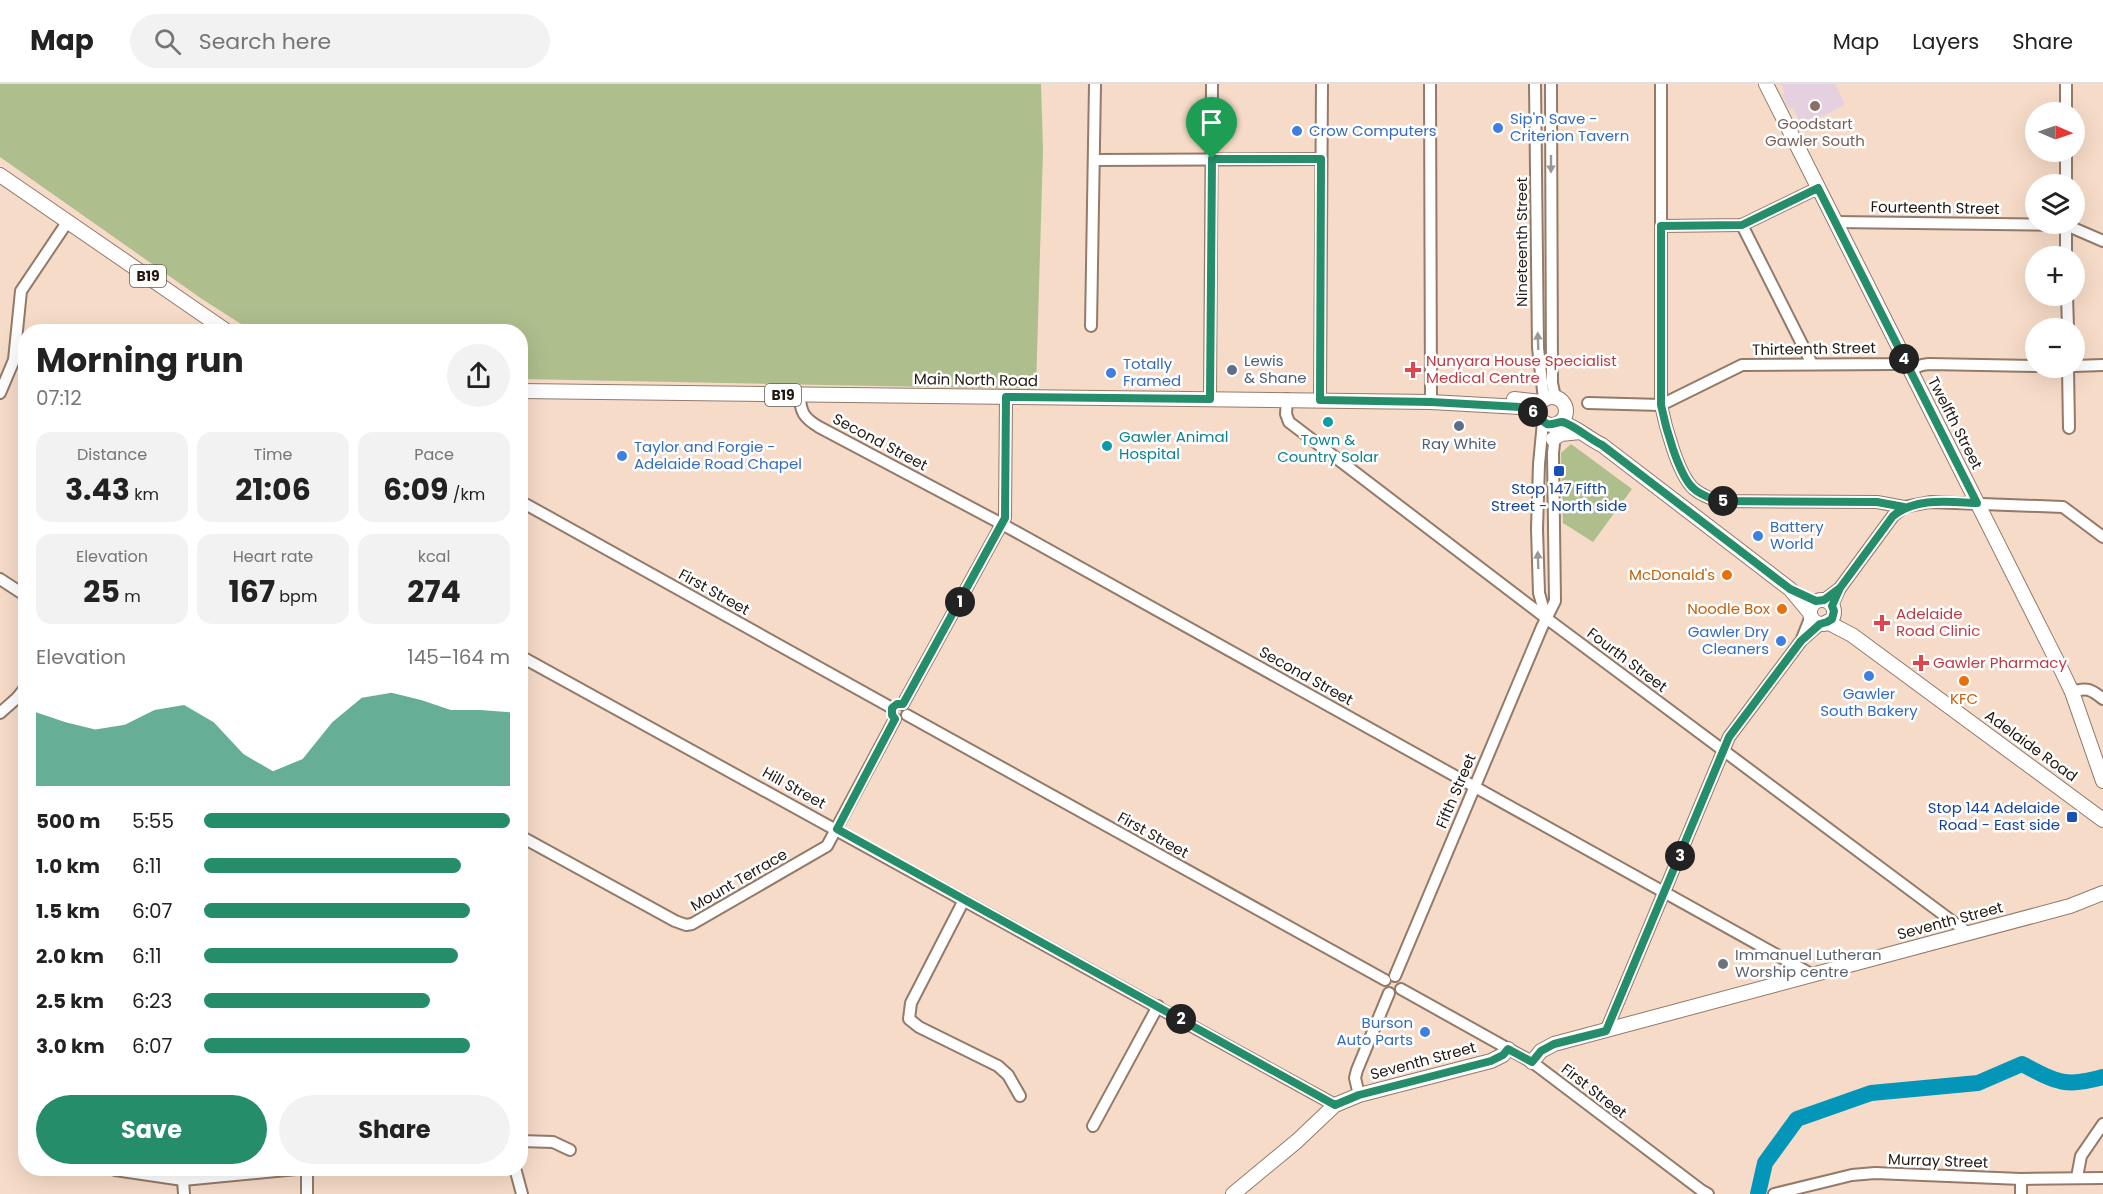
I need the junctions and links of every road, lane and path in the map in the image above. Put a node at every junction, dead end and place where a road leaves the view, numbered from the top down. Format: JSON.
{"nodes":[{"id":1,"x":1095,"y":84,"type":"edge"},
{"id":2,"x":1212,"y":84,"type":"edge"},
{"id":3,"x":1322,"y":84,"type":"edge"},
{"id":4,"x":1430,"y":84,"type":"edge"},
{"id":5,"x":1535,"y":84,"type":"edge"},
{"id":6,"x":1552,"y":84,"type":"edge"},
{"id":7,"x":1661,"y":84,"type":"edge"},
{"id":8,"x":1766,"y":84,"type":"edge"},
{"id":9,"x":2066,"y":84,"type":"edge"},
{"id":10,"x":2066,"y":102,"type":"edge"},
{"id":11,"x":1212,"y":159,"type":"junction"},
{"id":12,"x":1321,"y":159,"type":"junction"},
{"id":13,"x":1094,"y":160,"type":"junction"},
{"id":14,"x":0,"y":174,"type":"edge"},
{"id":15,"x":1818,"y":188,"type":"junction"},
{"id":16,"x":68,"y":221,"type":"junction"},
{"id":17,"x":1835,"y":222,"type":"junction"},
{"id":18,"x":2025,"y":224,"type":"edge"},
{"id":19,"x":1742,"y":225,"type":"junction"},
{"id":20,"x":1661,"y":226,"type":"junction"},
{"id":21,"x":2085,"y":233,"type":"edge"},
{"id":22,"x":2103,"y":241,"type":"edge"},
{"id":23,"x":216,"y":324,"type":"edge"},
{"id":24,"x":1091,"y":326,"type":"dead end"},
{"id":25,"x":1812,"y":364,"type":"junction"},
{"id":26,"x":1907,"y":365,"type":"junction"},
{"id":27,"x":2103,"y":365,"type":"edge"},
{"id":28,"x":2025,"y":366,"type":"edge"},
{"id":29,"x":2085,"y":366,"type":"edge"},
{"id":30,"x":5,"y":370,"type":"edge"},
{"id":31,"x":2068,"y":378,"type":"edge"},
{"id":32,"x":528,"y":391,"type":"edge"},
{"id":33,"x":0,"y":393,"type":"edge"},
{"id":34,"x":800,"y":395,"type":"junction"},
{"id":35,"x":1006,"y":397,"type":"junction"},
{"id":36,"x":1210,"y":399,"type":"junction"},
{"id":37,"x":1287,"y":399,"type":"junction"},
{"id":38,"x":1320,"y":400,"type":"junction"},
{"id":39,"x":1431,"y":402,"type":"junction"},
{"id":40,"x":1588,"y":403,"type":"dead end"},
{"id":41,"x":1661,"y":405,"type":"junction"},
{"id":42,"x":1550,"y":412,"type":"junction"},
{"id":43,"x":2069,"y":428,"type":"dead end"},
{"id":44,"x":1580,"y":432,"type":"junction"},
{"id":45,"x":1553,"y":440,"type":"junction"},
{"id":46,"x":1602,"y":445,"type":"junction"},
{"id":47,"x":1977,"y":503,"type":"junction"},
{"id":48,"x":528,"y":505,"type":"edge"},
{"id":49,"x":1904,"y":507,"type":"junction"},
{"id":50,"x":1002,"y":524,"type":"junction"},
{"id":51,"x":2103,"y":537,"type":"edge"},
{"id":52,"x":0,"y":579,"type":"edge"},
{"id":53,"x":18,"y":591,"type":"edge"},
{"id":54,"x":1822,"y":612,"type":"junction"},
{"id":55,"x":1546,"y":618,"type":"junction"},
{"id":56,"x":528,"y":660,"type":"edge"},
{"id":57,"x":2072,"y":692,"type":"junction"},
{"id":58,"x":18,"y":697,"type":"edge"},
{"id":59,"x":2103,"y":699,"type":"edge"},
{"id":60,"x":897,"y":711,"type":"junction"},
{"id":61,"x":0,"y":713,"type":"edge"},
{"id":62,"x":1724,"y":750,"type":"junction"},
{"id":63,"x":2099,"y":764,"type":"edge"},
{"id":64,"x":2103,"y":781,"type":"edge"},
{"id":65,"x":1475,"y":787,"type":"junction"},
{"id":66,"x":2102,"y":817,"type":"edge"},
{"id":67,"x":837,"y":829,"type":"junction"},
{"id":68,"x":528,"y":840,"type":"edge"},
{"id":69,"x":1665,"y":892,"type":"junction"},
{"id":70,"x":2103,"y":893,"type":"edge"},
{"id":71,"x":964,"y":900,"type":"junction"},
{"id":72,"x":1968,"y":933,"type":"junction"},
{"id":73,"x":1813,"y":975,"type":"junction"},
{"id":74,"x":1390,"y":978,"type":"junction"},
{"id":75,"x":1401,"y":989,"type":"junction"},
{"id":76,"x":1389,"y":993,"type":"junction"},
{"id":77,"x":1158,"y":1006,"type":"junction"},
{"id":78,"x":1606,"y":1031,"type":"junction"},
{"id":79,"x":1508,"y":1049,"type":"junction"},
{"id":80,"x":1532,"y":1062,"type":"junction"},
{"id":81,"x":1359,"y":1095,"type":"junction"},
{"id":82,"x":1020,"y":1096,"type":"dead end"},
{"id":83,"x":1335,"y":1105,"type":"junction"},
{"id":84,"x":2103,"y":1124,"type":"edge"},
{"id":85,"x":1093,"y":1126,"type":"dead end"},
{"id":86,"x":528,"y":1141,"type":"edge"},
{"id":87,"x":570,"y":1150,"type":"dead end"},
{"id":88,"x":155,"y":1176,"type":"edge"},
{"id":89,"x":224,"y":1176,"type":"edge"},
{"id":90,"x":307,"y":1176,"type":"edge"},
{"id":91,"x":517,"y":1176,"type":"edge"},
{"id":92,"x":2077,"y":1178,"type":"junction"},
{"id":93,"x":2103,"y":1178,"type":"edge"},
{"id":94,"x":2021,"y":1179,"type":"junction"},
{"id":95,"x":183,"y":1180,"type":"junction"},
{"id":96,"x":1703,"y":1193,"type":"edge"},
{"id":97,"x":184,"y":1194,"type":"edge"},
{"id":98,"x":308,"y":1194,"type":"edge"},
{"id":99,"x":522,"y":1194,"type":"edge"},
{"id":100,"x":1233,"y":1194,"type":"edge"},
{"id":101,"x":1774,"y":1194,"type":"edge"},
{"id":102,"x":2021,"y":1194,"type":"edge"}],
"edges":[{"from":1,"to":13,"type":"street"},
{"from":2,"to":11,"type":"street"},
{"from":3,"to":12,"type":"street"},
{"from":4,"to":39,"type":"street"},
{"from":5,"to":6,"type":"street"},
{"from":42,"to":5,"type":"street","name":"Nineteenth Street","one_way":true},
{"from":6,"to":42,"type":"street","name":"Nineteenth Street","one_way":true},
{"from":7,"to":20,"type":"street"},
{"from":8,"to":15,"type":"main road","name":"Twelfth Street"},
{"from":9,"to":10,"type":"street"},
{"from":11,"to":12,"type":"street"},
{"from":11,"to":13,"type":"street"},
{"from":11,"to":36,"type":"street"},
{"from":12,"to":38,"type":"street"},
{"from":13,"to":24,"type":"street"},
{"from":14,"to":16,"type":"main road","number":"B19"},
{"from":15,"to":17,"type":"main road","name":"Twelfth Street"},
{"from":15,"to":19,"type":"street"},
{"from":16,"to":23,"type":"main road","number":"B19"},
{"from":16,"to":30,"type":"street"},
{"from":17,"to":18,"type":"street","name":"Fourteenth Street"},
{"from":17,"to":26,"type":"main road","name":"Twelfth Street"},
{"from":19,"to":20,"type":"street"},
{"from":19,"to":25,"type":"street"},
{"from":20,"to":41,"type":"street"},
{"from":21,"to":22,"type":"street","name":"Fourteenth Street"},
{"from":25,"to":26,"type":"street","name":"Thirteenth Street"},
{"from":25,"to":41,"type":"street","name":"Thirteenth Street"},
{"from":26,"to":28,"type":"street","name":"Thirteenth Street"},
{"from":26,"to":47,"type":"main road","name":"Twelfth Street"},
{"from":27,"to":29,"type":"street"},
{"from":30,"to":33,"type":"street"},
{"from":31,"to":43,"type":"street"},
{"from":32,"to":34,"type":"main road","name":"Main North Road","number":"B19"},
{"from":34,"to":35,"type":"main road","name":"Main North Road","number":"B19"},
{"from":34,"to":50,"type":"street","name":"Second Street"},
{"from":35,"to":36,"type":"main road","name":"Main North Road","number":"B19"},
{"from":35,"to":50,"type":"street"},
{"from":36,"to":37,"type":"main road","name":"Main North Road","number":"B19"},
{"from":37,"to":38,"type":"main road","name":"Main North Road","number":"B19"},
{"from":37,"to":55,"type":"street","name":"Fourth Street"},
{"from":38,"to":39,"type":"main road","name":"Main North Road","number":"B19"},
{"from":39,"to":42,"type":"main road","name":"Adelaide Road","number":"B19"},
{"from":40,"to":41,"type":"street","name":"Thirteenth Street"},
{"from":41,"to":49,"type":"street"},
{"from":42,"to":44,"type":"main road","name":"Adelaide Road","number":"B19"},
{"from":42,"to":45,"type":"street","name":"Fifth Street"},
{"from":42,"to":46,"type":"main road","name":"Adelaide Road","number":"B19"},
{"from":55,"to":42,"type":"street","one_way":true},
{"from":44,"to":45,"type":"main road"},
{"from":44,"to":46,"type":"main road","name":"Adelaide Road","number":"B19"},
{"from":45,"to":55,"type":"street","name":"Fifth Street"},
{"from":46,"to":54,"type":"main road","name":"Adelaide Road","number":"B19"},
{"from":47,"to":49,"type":"street"},
{"from":47,"to":51,"type":"street"},
{"from":47,"to":57,"type":"main road","name":"Twelfth Street"},
{"from":48,"to":60,"type":"street","name":"First Street"},
{"from":49,"to":54,"type":"street"},
{"from":50,"to":60,"type":"street"},
{"from":50,"to":65,"type":"street","name":"Second Street"},
{"from":52,"to":53,"type":"street"},
{"from":54,"to":62,"type":"street"},
{"from":54,"to":66,"type":"main road","name":"Adelaide Road","number":"B19"},
{"from":55,"to":62,"type":"street","name":"Fourth Street"},
{"from":55,"to":65,"type":"street","name":"Fifth Street"},
{"from":56,"to":67,"type":"street","name":"Hill Street"},
{"from":57,"to":59,"type":"street"},
{"from":57,"to":63,"type":"main road","name":"Twelfth Street"},
{"from":58,"to":61,"type":"street"},
{"from":60,"to":67,"type":"street"},
{"from":60,"to":74,"type":"street","name":"First Street"},
{"from":62,"to":69,"type":"street"},
{"from":62,"to":72,"type":"street","name":"Fourth Street"},
{"from":63,"to":64,"type":"main road","name":"Twelfth Street"},
{"from":65,"to":69,"type":"street","name":"Second Street"},
{"from":65,"to":74,"type":"street","name":"Fifth Street"},
{"from":67,"to":68,"type":"street","name":"Mount Terrace"},
{"from":67,"to":71,"type":"street","name":"Hill Street"},
{"from":69,"to":73,"type":"street","name":"Second Street"},
{"from":69,"to":78,"type":"street"},
{"from":70,"to":72,"type":"main road","name":"Seventh Street"},
{"from":71,"to":77,"type":"street","name":"Hill Street"},
{"from":71,"to":82,"type":"street"},
{"from":72,"to":73,"type":"main road","name":"Seventh Street"},
{"from":73,"to":78,"type":"main road","name":"Seventh Street"},
{"from":74,"to":75,"type":"street"},
{"from":74,"to":76,"type":"street"},
{"from":75,"to":76,"type":"street"},
{"from":75,"to":79,"type":"street","name":"First Street"},
{"from":76,"to":81,"type":"street"},
{"from":77,"to":83,"type":"street","name":"Hill Street"},
{"from":77,"to":85,"type":"street"},
{"from":78,"to":80,"type":"main road","name":"Seventh Street"},
{"from":79,"to":80,"type":"street","name":"First Street"},
{"from":79,"to":81,"type":"main road","name":"Seventh Street"},
{"from":80,"to":96,"type":"street","name":"First Street"},
{"from":81,"to":83,"type":"main road","name":"Seventh Street"},
{"from":83,"to":100,"type":"main road","name":"Seventh Street"},
{"from":84,"to":92,"type":"street"},
{"from":86,"to":87,"type":"street"},
{"from":88,"to":95,"type":"street"},
{"from":89,"to":95,"type":"street"},
{"from":90,"to":98,"type":"street"},
{"from":91,"to":99,"type":"street"},
{"from":92,"to":93,"type":"street","name":"Murray Street"},
{"from":92,"to":94,"type":"street","name":"Murray Street"},
{"from":94,"to":101,"type":"street","name":"Murray Street"},
{"from":94,"to":102,"type":"street"},
{"from":95,"to":97,"type":"street"}]}
